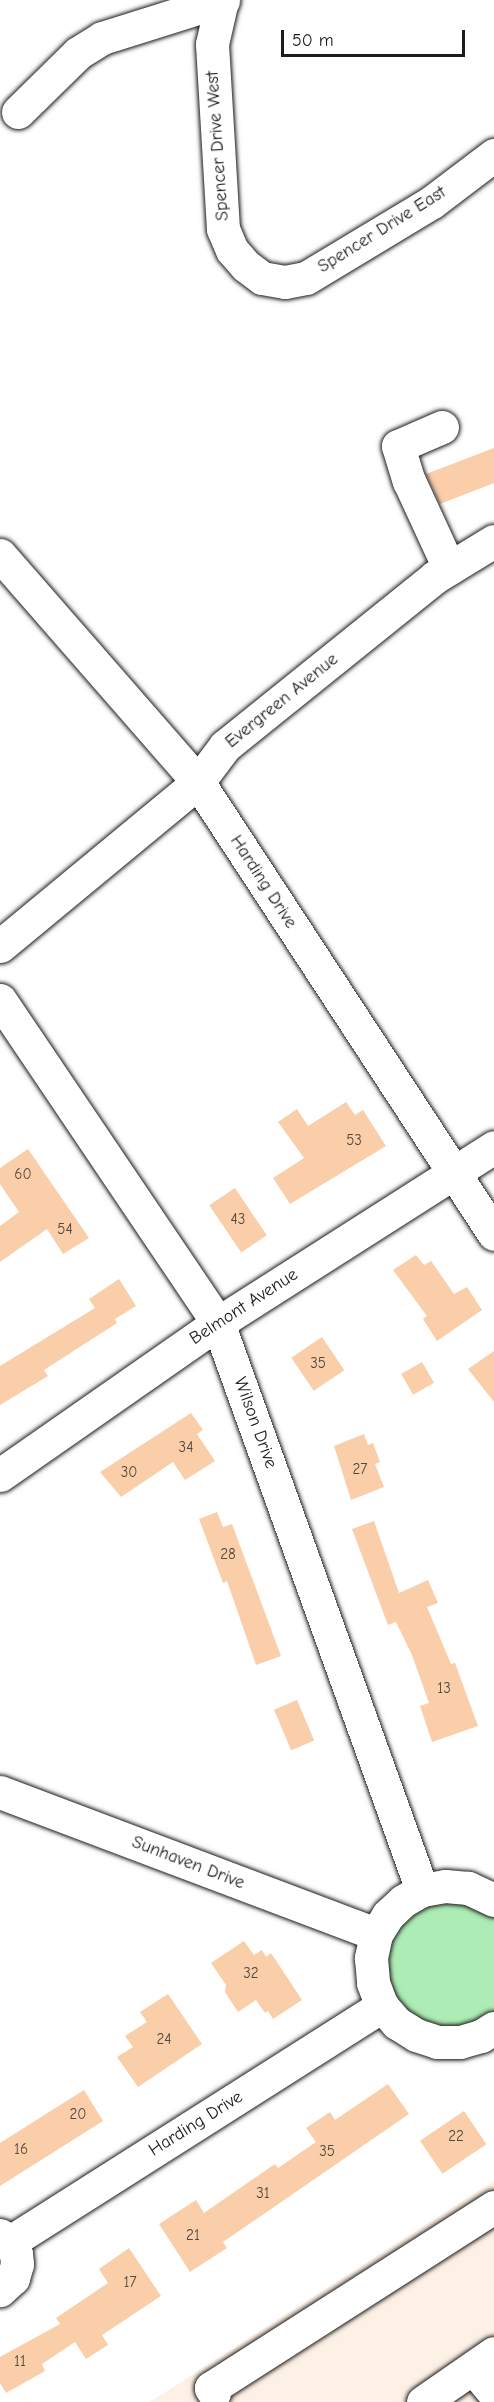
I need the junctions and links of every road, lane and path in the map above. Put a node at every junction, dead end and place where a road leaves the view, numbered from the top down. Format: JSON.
{"nodes":[{"id":1,"x":223,"y":0,"type":"edge"},
{"id":2,"x":18,"y":112,"type":"dead end"},
{"id":3,"x":494,"y":155,"type":"edge"},
{"id":4,"x":262,"y":278,"type":"joint"},
{"id":5,"x":442,"y":427,"type":"dead end"},
{"id":6,"x":494,"y":541,"type":"edge"},
{"id":7,"x":0,"y":555,"type":"edge"},
{"id":8,"x":448,"y":568,"type":"junction"},
{"id":9,"x":198,"y":782,"type":"junction"},
{"id":10,"x":0,"y":946,"type":"edge"},
{"id":11,"x":0,"y":1000,"type":"edge"},
{"id":12,"x":494,"y":1147,"type":"edge"},
{"id":13,"x":453,"y":1172,"type":"junction"},
{"id":14,"x":494,"y":1234,"type":"edge"},
{"id":15,"x":218,"y":1323,"type":"junction"},
{"id":16,"x":0,"y":1475,"type":"edge"},
{"id":17,"x":0,"y":1792,"type":"edge"},
{"id":18,"x":422,"y":1890,"type":"junction"},
{"id":19,"x":494,"y":1900,"type":"edge"},
{"id":20,"x":376,"y":1934,"type":"junction"},
{"id":21,"x":382,"y":2006,"type":"junction"},
{"id":22,"x":494,"y":2028,"type":"edge"},
{"id":23,"x":494,"y":2207,"type":"edge"},
{"id":24,"x":5,"y":2239,"type":"edge"},
{"id":25,"x":0,"y":2290,"type":"edge"},
{"id":26,"x":484,"y":2360,"type":"edge"},
{"id":27,"x":494,"y":2392,"type":"edge"},
{"id":28,"x":214,"y":2393,"type":"dead end"},
{"id":29,"x":423,"y":2402,"type":"edge"}],
"edges":[{"from":1,"to":2,"type":"street"},
{"from":1,"to":4,"type":"street","name":"Spencer Drive West"},
{"from":3,"to":4,"type":"street","name":"Spencer Drive East"},
{"from":5,"to":8,"type":"street"},
{"from":6,"to":8,"type":"street","name":"Evergreen Avenue"},
{"from":7,"to":9,"type":"street","name":"Harding Drive"},
{"from":8,"to":9,"type":"street","name":"Evergreen Avenue"},
{"from":9,"to":10,"type":"street","name":"Evergreen Avenue"},
{"from":9,"to":13,"type":"street","name":"Harding Drive"},
{"from":11,"to":15,"type":"street","name":"Wilson Drive"},
{"from":12,"to":13,"type":"street","name":"Belmont Avenue"},
{"from":13,"to":14,"type":"street","name":"Harding Drive"},
{"from":13,"to":15,"type":"street","name":"Belmont Avenue"},
{"from":15,"to":16,"type":"street","name":"Belmont Avenue"},
{"from":15,"to":18,"type":"street","name":"Wilson Drive"},
{"from":17,"to":20,"type":"street","name":"Sunhaven Drive"},
{"from":18,"to":19,"type":"street"},
{"from":18,"to":20,"type":"street"},
{"from":20,"to":21,"type":"street"},
{"from":21,"to":22,"type":"street"},
{"from":21,"to":24,"type":"street","name":"Harding Drive"},
{"from":23,"to":28,"type":"street"},
{"from":24,"to":25,"type":"street","name":"Harding Drive"},
{"from":26,"to":27,"type":"street"},
{"from":26,"to":29,"type":"street"}]}
